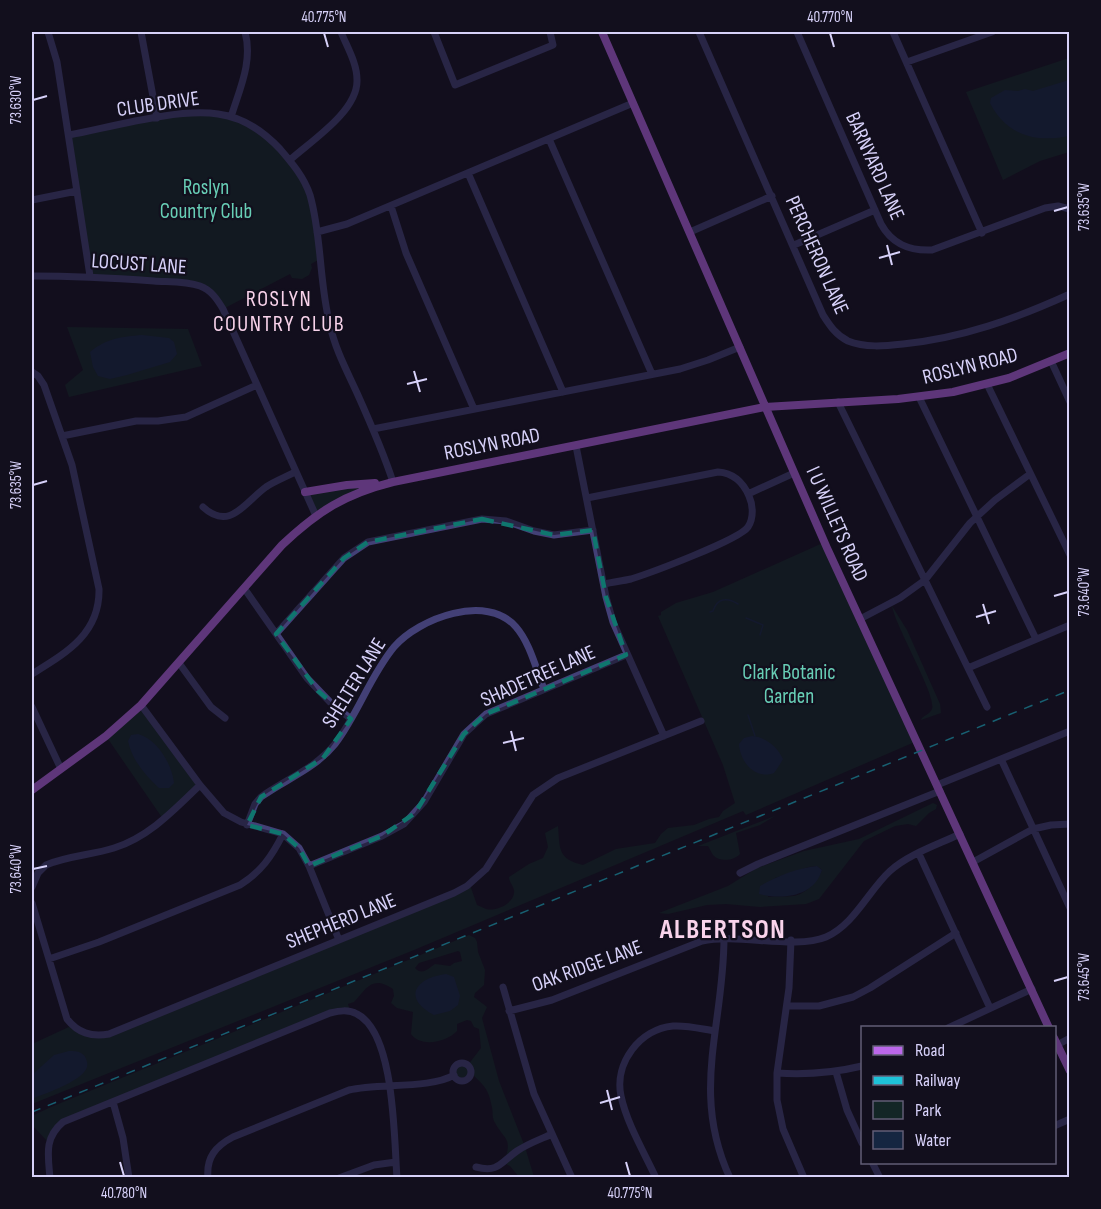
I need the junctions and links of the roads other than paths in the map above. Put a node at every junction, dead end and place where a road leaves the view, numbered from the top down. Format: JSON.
{"nodes":[{"id":1,"x":48,"y":32,"type":"edge"},
{"id":2,"x":141,"y":32,"type":"edge"},
{"id":3,"x":245,"y":32,"type":"edge"},
{"id":4,"x":341,"y":32,"type":"edge"},
{"id":5,"x":434,"y":32,"type":"edge"},
{"id":6,"x":550,"y":32,"type":"edge"},
{"id":7,"x":602,"y":32,"type":"edge"},
{"id":8,"x":699,"y":32,"type":"edge"},
{"id":9,"x":797,"y":32,"type":"edge"},
{"id":10,"x":893,"y":32,"type":"edge"},
{"id":11,"x":992,"y":32,"type":"edge"},
{"id":12,"x":907,"y":62,"type":"junction"},
{"id":13,"x":633,"y":103,"type":"junction"},
{"id":14,"x":231,"y":117,"type":"junction"},
{"id":15,"x":157,"y":118,"type":"junction"},
{"id":16,"x":69,"y":135,"type":"junction"},
{"id":17,"x":549,"y":139,"type":"junction"},
{"id":18,"x":290,"y":160,"type":"junction"},
{"id":19,"x":468,"y":173,"type":"junction"},
{"id":20,"x":77,"y":190,"type":"junction"},
{"id":21,"x":772,"y":196,"type":"junction"},
{"id":22,"x":32,"y":200,"type":"edge"},
{"id":23,"x":391,"y":206,"type":"junction"},
{"id":24,"x":1070,"y":208,"type":"edge"},
{"id":25,"x":875,"y":210,"type":"junction"},
{"id":26,"x":316,"y":232,"type":"junction"},
{"id":27,"x":690,"y":232,"type":"junction"},
{"id":28,"x":982,"y":233,"type":"junction"},
{"id":29,"x":794,"y":245,"type":"junction"},
{"id":30,"x":32,"y":276,"type":"edge"},
{"id":31,"x":90,"y":276,"type":"junction"},
{"id":32,"x":1070,"y":294,"type":"edge"},
{"id":33,"x":740,"y":347,"type":"junction"},
{"id":34,"x":1070,"y":353,"type":"edge"},
{"id":35,"x":1051,"y":361,"type":"junction"},
{"id":36,"x":32,"y":372,"type":"edge"},
{"id":37,"x":652,"y":374,"type":"junction"},
{"id":38,"x":987,"y":384,"type":"junction"},
{"id":39,"x":256,"y":385,"type":"junction"},
{"id":40,"x":563,"y":392,"type":"junction"},
{"id":41,"x":919,"y":397,"type":"junction"},
{"id":42,"x":1069,"y":400,"type":"edge"},
{"id":43,"x":838,"y":402,"type":"junction"},
{"id":44,"x":765,"y":407,"type":"junction"},
{"id":45,"x":474,"y":409,"type":"junction"},
{"id":46,"x":373,"y":429,"type":"junction"},
{"id":47,"x":62,"y":436,"type":"junction"},
{"id":48,"x":576,"y":446,"type":"junction"},
{"id":49,"x":295,"y":472,"type":"junction"},
{"id":50,"x":794,"y":473,"type":"junction"},
{"id":51,"x":1030,"y":474,"type":"junction"},
{"id":52,"x":393,"y":482,"type":"junction"},
{"id":53,"x":305,"y":492,"type":"junction"},
{"id":54,"x":748,"y":494,"type":"junction"},
{"id":55,"x":587,"y":498,"type":"junction"},
{"id":56,"x":202,"y":507,"type":"dead end"},
{"id":57,"x":316,"y":516,"type":"junction"},
{"id":58,"x":977,"y":517,"type":"junction"},
{"id":59,"x":593,"y":530,"type":"junction"},
{"id":60,"x":1070,"y":555,"type":"edge"},
{"id":61,"x":925,"y":580,"type":"junction"},
{"id":62,"x":604,"y":584,"type":"junction"},
{"id":63,"x":244,"y":588,"type":"junction"},
{"id":64,"x":861,"y":619,"type":"junction"},
{"id":65,"x":1070,"y":625,"type":"edge"},
{"id":66,"x":276,"y":634,"type":"junction"},
{"id":67,"x":1036,"y":639,"type":"junction"},
{"id":68,"x":626,"y":655,"type":"junction"},
{"id":69,"x":179,"y":663,"type":"junction"},
{"id":70,"x":968,"y":668,"type":"junction"},
{"id":71,"x":32,"y":674,"type":"edge"},
{"id":72,"x":544,"y":689,"type":"junction"},
{"id":73,"x":141,"y":705,"type":"junction"},
{"id":74,"x":32,"y":707,"type":"edge"},
{"id":75,"x":987,"y":707,"type":"dead end"},
{"id":76,"x":225,"y":718,"type":"dead end"},
{"id":77,"x":351,"y":719,"type":"junction"},
{"id":78,"x":701,"y":721,"type":"dead end"},
{"id":79,"x":1070,"y":731,"type":"edge"},
{"id":80,"x":664,"y":736,"type":"junction"},
{"id":81,"x":1000,"y":759,"type":"junction"},
{"id":82,"x":61,"y":769,"type":"junction"},
{"id":83,"x":200,"y":785,"type":"junction"},
{"id":84,"x":938,"y":788,"type":"junction"},
{"id":85,"x":32,"y":790,"type":"edge"},
{"id":86,"x":1070,"y":824,"type":"edge"},
{"id":87,"x":247,"y":825,"type":"junction"},
{"id":88,"x":1033,"y":829,"type":"junction"},
{"id":89,"x":283,"y":834,"type":"junction"},
{"id":90,"x":960,"y":834,"type":"junction"},
{"id":91,"x":919,"y":854,"type":"junction"},
{"id":92,"x":973,"y":862,"type":"junction"},
{"id":93,"x":309,"y":866,"type":"junction"},
{"id":94,"x":741,"y":873,"type":"dead end"},
{"id":95,"x":32,"y":887,"type":"edge"},
{"id":96,"x":32,"y":903,"type":"edge"},
{"id":97,"x":1070,"y":908,"type":"edge"},
{"id":98,"x":956,"y":933,"type":"junction"},
{"id":99,"x":724,"y":938,"type":"junction"},
{"id":100,"x":339,"y":940,"type":"junction"},
{"id":101,"x":791,"y":940,"type":"junction"},
{"id":102,"x":48,"y":959,"type":"junction"},
{"id":103,"x":503,"y":987,"type":"dead end"},
{"id":104,"x":1032,"y":989,"type":"junction"},
{"id":105,"x":787,"y":1006,"type":"junction"},
{"id":106,"x":990,"y":1008,"type":"junction"},
{"id":107,"x":509,"y":1011,"type":"junction"},
{"id":108,"x":952,"y":1026,"type":"edge"},
{"id":109,"x":1048,"y":1026,"type":"edge"},
{"id":110,"x":715,"y":1032,"type":"junction"},
{"id":111,"x":1070,"y":1038,"type":"edge"},
{"id":112,"x":1057,"y":1046,"type":"edge"},
{"id":113,"x":861,"y":1066,"type":"edge"},
{"id":114,"x":1070,"y":1071,"type":"edge"},
{"id":115,"x":836,"y":1072,"type":"junction"},
{"id":116,"x":777,"y":1073,"type":"junction"},
{"id":117,"x":454,"y":1075,"type":"dead end"},
{"id":118,"x":390,"y":1085,"type":"junction"},
{"id":119,"x":113,"y":1102,"type":"junction"},
{"id":120,"x":1070,"y":1119,"type":"edge"},
{"id":121,"x":1056,"y":1125,"type":"edge"},
{"id":122,"x":552,"y":1134,"type":"junction"},
{"id":123,"x":861,"y":1141,"type":"edge"},
{"id":124,"x":396,"y":1162,"type":"junction"},
{"id":125,"x":873,"y":1164,"type":"edge"},
{"id":126,"x":476,"y":1167,"type":"dead end"},
{"id":127,"x":50,"y":1178,"type":"edge"},
{"id":128,"x":129,"y":1178,"type":"edge"},
{"id":129,"x":208,"y":1178,"type":"edge"},
{"id":130,"x":339,"y":1178,"type":"edge"},
{"id":131,"x":397,"y":1178,"type":"edge"},
{"id":132,"x":572,"y":1178,"type":"edge"},
{"id":133,"x":656,"y":1178,"type":"edge"},
{"id":134,"x":730,"y":1178,"type":"edge"},
{"id":135,"x":804,"y":1178,"type":"edge"},
{"id":136,"x":880,"y":1178,"type":"edge"}],
"edges":[{"from":1,"to":16,"type":"street"},
{"from":2,"to":15,"type":"street"},
{"from":3,"to":14,"type":"street"},
{"from":4,"to":18,"type":"street"},
{"from":5,"to":6,"type":"street"},
{"from":7,"to":13,"type":"main road","name":"I U WILLETS ROAD"},
{"from":8,"to":21,"type":"street","name":"PERCHERON LANE"},
{"from":9,"to":25,"type":"street","name":"BARNYARD LANE"},
{"from":10,"to":12,"type":"street"},
{"from":11,"to":12,"type":"street"},
{"from":12,"to":28,"type":"street"},
{"from":13,"to":17,"type":"street"},
{"from":13,"to":27,"type":"main road","name":"I U WILLETS ROAD"},
{"from":14,"to":15,"type":"street","name":"CLUB DRIVE"},
{"from":14,"to":18,"type":"street","name":"CLUB DRIVE"},
{"from":15,"to":16,"type":"street","name":"CLUB DRIVE"},
{"from":16,"to":20,"type":"street"},
{"from":17,"to":19,"type":"street"},
{"from":17,"to":37,"type":"street"},
{"from":18,"to":26,"type":"street","name":"CLUB DRIVE"},
{"from":19,"to":23,"type":"street"},
{"from":19,"to":40,"type":"street"},
{"from":20,"to":22,"type":"street"},
{"from":20,"to":31,"type":"street"},
{"from":21,"to":27,"type":"street"},
{"from":21,"to":29,"type":"street","name":"PERCHERON LANE"},
{"from":23,"to":26,"type":"street"},
{"from":23,"to":45,"type":"street"},
{"from":24,"to":28,"type":"street","name":"BARNYARD LANE"},
{"from":25,"to":28,"type":"street","name":"BARNYARD LANE"},
{"from":25,"to":29,"type":"street"},
{"from":26,"to":46,"type":"street","name":"CLUB DRIVE"},
{"from":27,"to":33,"type":"main road","name":"I U WILLETS ROAD"},
{"from":29,"to":32,"type":"street","name":"PERCHERON LANE"},
{"from":30,"to":31,"type":"street","name":"LOCUST LANE"},
{"from":31,"to":39,"type":"street","name":"LOCUST LANE"},
{"from":33,"to":37,"type":"street"},
{"from":33,"to":44,"type":"main road","name":"I U WILLETS ROAD"},
{"from":34,"to":35,"type":"main road","name":"ROSLYN ROAD"},
{"from":35,"to":38,"type":"main road","name":"ROSLYN ROAD"},
{"from":35,"to":42,"type":"street"},
{"from":36,"to":47,"type":"street"},
{"from":37,"to":40,"type":"street"},
{"from":38,"to":41,"type":"main road","name":"ROSLYN ROAD"},
{"from":38,"to":51,"type":"street"},
{"from":39,"to":47,"type":"street"},
{"from":39,"to":49,"type":"street","name":"LOCUST LANE"},
{"from":40,"to":45,"type":"street"},
{"from":41,"to":43,"type":"main road","name":"ROSLYN ROAD"},
{"from":41,"to":58,"type":"street"},
{"from":43,"to":44,"type":"main road","name":"ROSLYN ROAD"},
{"from":43,"to":61,"type":"street"},
{"from":44,"to":48,"type":"main road","name":"ROSLYN ROAD"},
{"from":44,"to":50,"type":"main road","name":"I U WILLETS ROAD"},
{"from":45,"to":46,"type":"street"},
{"from":46,"to":52,"type":"street","name":"CLUB DRIVE"},
{"from":47,"to":71,"type":"street"},
{"from":48,"to":52,"type":"main road","name":"ROSLYN ROAD"},
{"from":48,"to":55,"type":"street"},
{"from":49,"to":53,"type":"street","name":"LOCUST LANE"},
{"from":49,"to":56,"type":"street"},
{"from":50,"to":54,"type":"street"},
{"from":50,"to":64,"type":"main road","name":"I U WILLETS ROAD"},
{"from":51,"to":58,"type":"street"},
{"from":51,"to":60,"type":"street"},
{"from":52,"to":53,"type":"main road"},
{"from":52,"to":57,"type":"main road","name":"ROSLYN ROAD"},
{"from":53,"to":57,"type":"street","name":"LOCUST LANE"},
{"from":54,"to":55,"type":"street"},
{"from":54,"to":62,"type":"street"},
{"from":55,"to":59,"type":"street"},
{"from":57,"to":63,"type":"main road","name":"ROSLYN ROAD"},
{"from":58,"to":61,"type":"street"},
{"from":58,"to":67,"type":"street"},
{"from":59,"to":62,"type":"street"},
{"from":59,"to":66,"type":"street"},
{"from":61,"to":64,"type":"street"},
{"from":61,"to":70,"type":"street"},
{"from":62,"to":68,"type":"street"},
{"from":63,"to":66,"type":"street"},
{"from":63,"to":69,"type":"main road","name":"ROSLYN ROAD"},
{"from":64,"to":84,"type":"main road","name":"I U WILLETS ROAD"},
{"from":65,"to":67,"type":"street"},
{"from":66,"to":77,"type":"street"},
{"from":67,"to":70,"type":"street"},
{"from":68,"to":72,"type":"street","name":"SHADETREE LANE"},
{"from":68,"to":80,"type":"street"},
{"from":69,"to":73,"type":"main road","name":"ROSLYN ROAD"},
{"from":69,"to":76,"type":"street"},
{"from":70,"to":75,"type":"street"},
{"from":72,"to":77,"type":"street","name":"SHELTER LANE"},
{"from":72,"to":93,"type":"street","name":"SHADETREE LANE"},
{"from":73,"to":82,"type":"main road","name":"ROSLYN ROAD"},
{"from":73,"to":83,"type":"street"},
{"from":74,"to":82,"type":"street"},
{"from":77,"to":87,"type":"street","name":"SHELTER LANE"},
{"from":78,"to":80,"type":"street","name":"SHEPHERD LANE"},
{"from":79,"to":81,"type":"street"},
{"from":80,"to":100,"type":"street","name":"SHEPHERD LANE"},
{"from":81,"to":84,"type":"street"},
{"from":81,"to":88,"type":"street"},
{"from":82,"to":85,"type":"main road","name":"ROSLYN ROAD"},
{"from":83,"to":87,"type":"street"},
{"from":83,"to":95,"type":"street"},
{"from":84,"to":90,"type":"main road","name":"I U WILLETS ROAD"},
{"from":84,"to":94,"type":"street"},
{"from":86,"to":88,"type":"street"},
{"from":87,"to":89,"type":"street"},
{"from":88,"to":92,"type":"street"},
{"from":88,"to":97,"type":"street"},
{"from":89,"to":93,"type":"street"},
{"from":89,"to":102,"type":"street"},
{"from":90,"to":91,"type":"street","name":"OAK RIDGE LANE"},
{"from":90,"to":92,"type":"main road","name":"I U WILLETS ROAD"},
{"from":91,"to":98,"type":"street"},
{"from":91,"to":101,"type":"street","name":"OAK RIDGE LANE"},
{"from":92,"to":104,"type":"main road","name":"I U WILLETS ROAD"},
{"from":93,"to":100,"type":"street"},
{"from":96,"to":102,"type":"street","name":"SHEPHERD LANE"},
{"from":98,"to":105,"type":"street"},
{"from":98,"to":106,"type":"street"},
{"from":99,"to":101,"type":"street","name":"OAK RIDGE LANE"},
{"from":99,"to":107,"type":"street","name":"OAK RIDGE LANE"},
{"from":99,"to":110,"type":"street"},
{"from":100,"to":102,"type":"street","name":"SHEPHERD LANE"},
{"from":101,"to":105,"type":"street"},
{"from":103,"to":107,"type":"street"},
{"from":104,"to":106,"type":"street"},
{"from":104,"to":109,"type":"main road","name":"I U WILLETS ROAD"},
{"from":105,"to":116,"type":"street"},
{"from":106,"to":108,"type":"street"},
{"from":107,"to":122,"type":"street"},
{"from":110,"to":133,"type":"street"},
{"from":110,"to":134,"type":"street"},
{"from":111,"to":112,"type":"street"},
{"from":112,"to":114,"type":"main road"},
{"from":113,"to":115,"type":"street"},
{"from":115,"to":116,"type":"street"},
{"from":115,"to":123,"type":"street"},
{"from":116,"to":135,"type":"street"},
{"from":117,"to":118,"type":"street"},
{"from":118,"to":119,"type":"street"},
{"from":118,"to":124,"type":"street"},
{"from":118,"to":129,"type":"street"},
{"from":119,"to":127,"type":"street"},
{"from":119,"to":128,"type":"street"},
{"from":120,"to":121,"type":"street"},
{"from":122,"to":126,"type":"street"},
{"from":122,"to":132,"type":"street"},
{"from":124,"to":130,"type":"street"},
{"from":124,"to":131,"type":"street"},
{"from":125,"to":136,"type":"street"}]}
